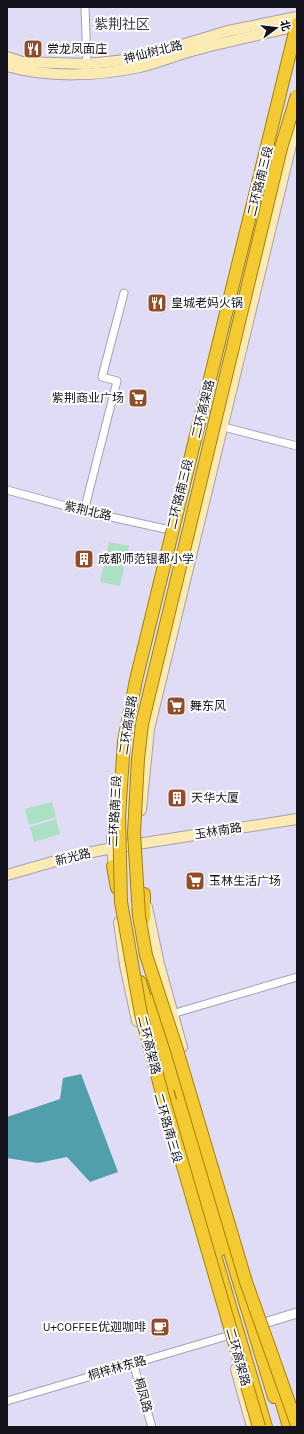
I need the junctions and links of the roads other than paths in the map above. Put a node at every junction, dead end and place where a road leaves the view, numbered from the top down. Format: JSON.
{"nodes":[{"id":1,"x":85,"y":7,"type":"edge"},
{"id":2,"x":297,"y":17,"type":"edge"},
{"id":3,"x":297,"y":25,"type":"edge"},
{"id":4,"x":297,"y":31,"type":"edge"},
{"id":5,"x":7,"y":57,"type":"edge"},
{"id":6,"x":87,"y":64,"type":"junction"},
{"id":7,"x":7,"y":66,"type":"edge"},
{"id":8,"x":297,"y":95,"type":"edge"},
{"id":9,"x":297,"y":120,"type":"edge"},
{"id":10,"x":124,"y":293,"type":"dead end"},
{"id":11,"x":224,"y":426,"type":"junction"},
{"id":12,"x":297,"y":446,"type":"edge"},
{"id":13,"x":7,"y":490,"type":"edge"},
{"id":14,"x":84,"y":511,"type":"junction"},
{"id":15,"x":170,"y":530,"type":"junction"},
{"id":16,"x":297,"y":819,"type":"edge"},
{"id":17,"x":139,"y":843,"type":"junction"},
{"id":18,"x":112,"y":848,"type":"junction"},
{"id":19,"x":113,"y":866,"type":"junction"},
{"id":20,"x":7,"y":875,"type":"edge"},
{"id":21,"x":144,"y":894,"type":"junction"},
{"id":22,"x":129,"y":949,"type":"junction"},
{"id":23,"x":146,"y":956,"type":"junction"},
{"id":24,"x":297,"y":977,"type":"edge"},
{"id":25,"x":172,"y":1014,"type":"junction"},
{"id":26,"x":195,"y":1186,"type":"junction"},
{"id":27,"x":198,"y":1233,"type":"junction"},
{"id":28,"x":239,"y":1295,"type":"junction"},
{"id":29,"x":297,"y":1313,"type":"edge"},
{"id":30,"x":264,"y":1323,"type":"junction"},
{"id":31,"x":227,"y":1336,"type":"junction"},
{"id":32,"x":133,"y":1363,"type":"junction"},
{"id":33,"x":238,"y":1377,"type":"junction"},
{"id":34,"x":7,"y":1401,"type":"edge"},
{"id":35,"x":260,"y":1406,"type":"junction"},
{"id":36,"x":291,"y":1423,"type":"edge"},
{"id":37,"x":152,"y":1427,"type":"edge"},
{"id":38,"x":252,"y":1427,"type":"edge"},
{"id":39,"x":258,"y":1427,"type":"edge"},
{"id":40,"x":266,"y":1427,"type":"edge"},
{"id":41,"x":273,"y":1427,"type":"edge"}],
"edges":[{"from":1,"to":6,"type":"street"},
{"from":2,"to":6,"type":"main road","name":"神仙树北路"},
{"from":3,"to":7,"type":"main road"},
{"from":3,"to":22,"type":"highway","name":"二环高架路","bridge":true},
{"from":4,"to":15,"type":"main road","name":"二环路南三段"},
{"from":5,"to":6,"type":"main road","name":"神仙树北路"},
{"from":8,"to":23,"type":"highway","name":"二环高架路","bridge":true},
{"from":9,"to":11,"type":"main road","name":"二环路南三段"},
{"from":10,"to":14,"type":"street"},
{"from":11,"to":12,"type":"street"},
{"from":11,"to":17,"type":"main road","name":"二环路南三段"},
{"from":13,"to":14,"type":"street","name":"紫荆北路"},
{"from":14,"to":15,"type":"street","name":"紫荆北路"},
{"from":15,"to":18,"type":"main road","name":"二环路南三段"},
{"from":16,"to":17,"type":"main road","name":"玉林南路"},
{"from":17,"to":18,"type":"main road","name":"新光路"},
{"from":17,"to":21,"type":"main road","name":"二环路南三段"},
{"from":18,"to":19,"type":"main road","name":"二环路南三段"},
{"from":18,"to":20,"type":"main road","name":"新光路"},
{"from":19,"to":26,"type":"highway"},
{"from":19,"to":27,"type":"main road","name":"二环路南三段"},
{"from":21,"to":25,"type":"main road","name":"二环路南三段"},
{"from":21,"to":36,"type":"highway"},
{"from":22,"to":28,"type":"highway","bridge":true},
{"from":22,"to":39,"type":"highway","name":"二环高架路","bridge":true},
{"from":23,"to":28,"type":"highway","bridge":true},
{"from":23,"to":36,"type":"highway","name":"二环高架路","bridge":true},
{"from":24,"to":25,"type":"street"},
{"from":25,"to":30,"type":"main road","name":"二环路南三段"},
{"from":26,"to":27,"type":"main road"},
{"from":26,"to":35,"type":"highway"},
{"from":27,"to":31,"type":"main road","name":"二环路南三段"},
{"from":28,"to":36,"type":"highway"},
{"from":28,"to":41,"type":"highway"},
{"from":29,"to":30,"type":"street"},
{"from":30,"to":36,"type":"main road","name":"二环路南三段"},
{"from":31,"to":32,"type":"street","name":"桐梓林东路"},
{"from":31,"to":33,"type":"main road","name":"二环路南三段"},
{"from":32,"to":34,"type":"street","name":"桐梓林东路"},
{"from":32,"to":37,"type":"street","name":"桐凤路"},
{"from":33,"to":35,"type":"main road"},
{"from":33,"to":38,"type":"main road","name":"二环路南三段"},
{"from":35,"to":40,"type":"highway"}]}
